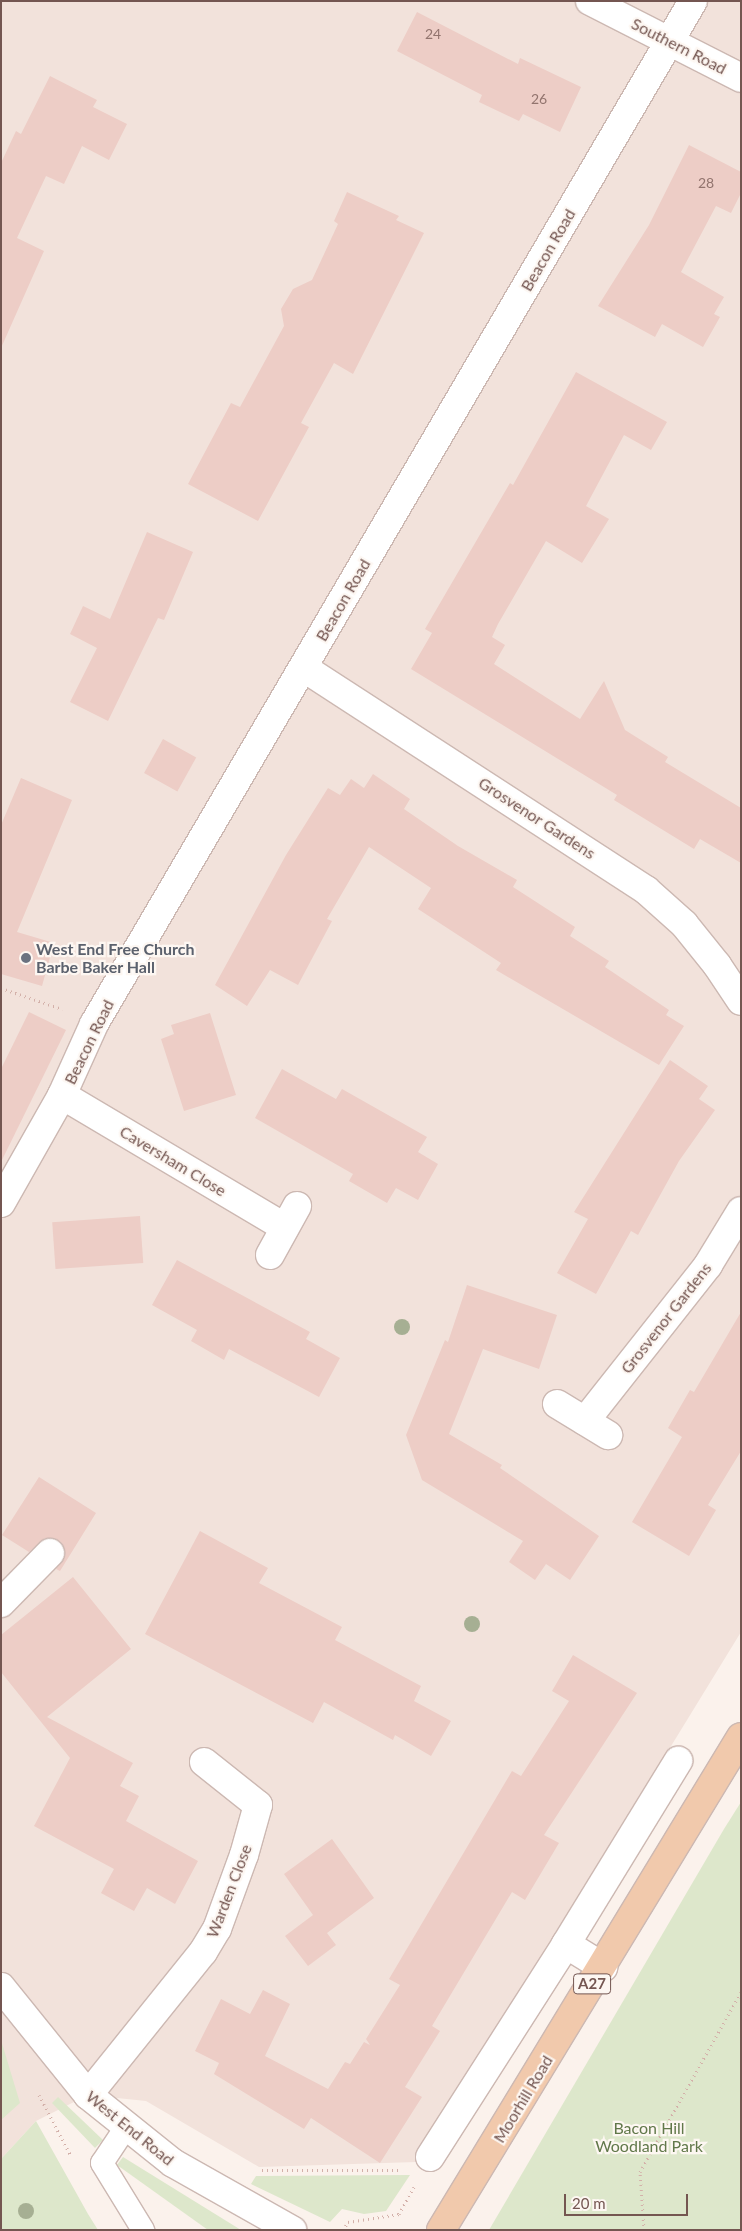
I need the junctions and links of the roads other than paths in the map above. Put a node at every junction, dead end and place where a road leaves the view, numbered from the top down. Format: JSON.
{"nodes":[{"id":1,"x":590,"y":1,"type":"edge"},
{"id":2,"x":693,"y":1,"type":"edge"},
{"id":3,"x":670,"y":41,"type":"junction"},
{"id":4,"x":741,"y":78,"type":"edge"},
{"id":5,"x":304,"y":668,"type":"junction"},
{"id":6,"x":741,"y":1001,"type":"edge"},
{"id":7,"x":62,"y":1095,"type":"junction"},
{"id":8,"x":1,"y":1203,"type":"edge"},
{"id":9,"x":741,"y":1211,"type":"edge"},
{"id":10,"x":270,"y":1255,"type":"dead end"},
{"id":11,"x":557,"y":1404,"type":"dead end"},
{"id":12,"x":585,"y":1421,"type":"junction"},
{"id":13,"x":608,"y":1435,"type":"dead end"},
{"id":14,"x":50,"y":1553,"type":"dead end"},
{"id":15,"x":1,"y":1603,"type":"edge"},
{"id":16,"x":741,"y":1737,"type":"edge"},
{"id":17,"x":678,"y":1761,"type":"dead end"},
{"id":18,"x":204,"y":1762,"type":"dead end"},
{"id":19,"x":566,"y":1944,"type":"junction"},
{"id":20,"x":603,"y":1967,"type":"junction"},
{"id":21,"x":1,"y":1987,"type":"edge"},
{"id":22,"x":88,"y":2095,"type":"junction"},
{"id":23,"x":126,"y":2127,"type":"junction"},
{"id":24,"x":426,"y":2164,"type":"road end"},
{"id":25,"x":143,"y":2230,"type":"edge"},
{"id":26,"x":292,"y":2230,"type":"edge"},
{"id":27,"x":441,"y":2230,"type":"edge"}],
"edges":[{"from":1,"to":3,"type":"street","name":"Southern Road"},
{"from":2,"to":3,"type":"street","name":"Beacon Road"},
{"from":3,"to":4,"type":"street","name":"Southern Road"},
{"from":3,"to":5,"type":"street","name":"Beacon Road"},
{"from":5,"to":6,"type":"street","name":"Grosvenor Gardens"},
{"from":5,"to":7,"type":"street","name":"Beacon Road"},
{"from":7,"to":8,"type":"street","name":"Beacon Road"},
{"from":7,"to":10,"type":"street","name":"Caversham Close"},
{"from":9,"to":12,"type":"street","name":"Grosvenor Gardens"},
{"from":11,"to":12,"type":"street"},
{"from":12,"to":13,"type":"street"},
{"from":14,"to":15,"type":"street"},
{"from":16,"to":20,"type":"main road","name":"Moorhill Road","number":"A27"},
{"from":17,"to":19,"type":"street"},
{"from":18,"to":22,"type":"street","name":"Warden Close"},
{"from":19,"to":20,"type":"street"},
{"from":19,"to":24,"type":"street"},
{"from":20,"to":27,"type":"main road","name":"Moorhill Road","number":"A27"},
{"from":21,"to":22,"type":"street","name":"West End Road"},
{"from":22,"to":23,"type":"street","name":"West End Road"},
{"from":23,"to":25,"type":"lane"},
{"from":23,"to":26,"type":"street","name":"West End Road"}]}
